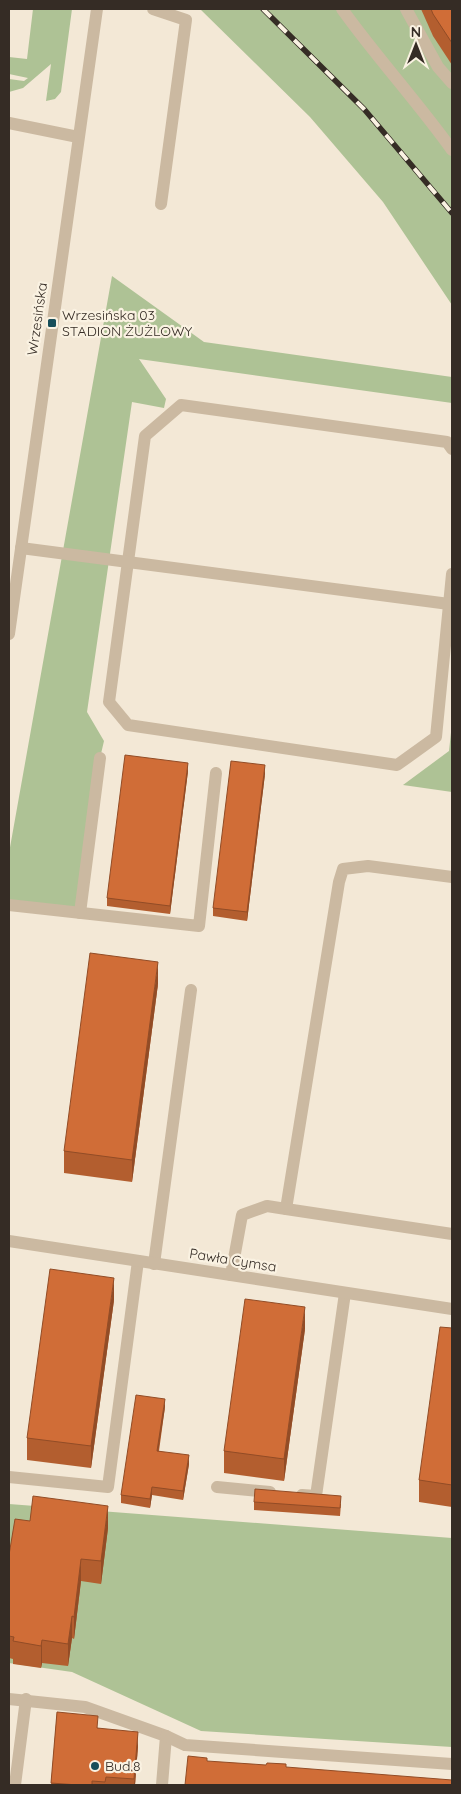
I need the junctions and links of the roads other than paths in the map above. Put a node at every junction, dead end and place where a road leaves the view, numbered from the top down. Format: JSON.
{"nodes":[{"id":1,"x":96,"y":9,"type":"edge"},
{"id":2,"x":153,"y":9,"type":"edge"},
{"id":3,"x":342,"y":9,"type":"edge"},
{"id":4,"x":406,"y":9,"type":"edge"},
{"id":5,"x":452,"y":83,"type":"edge"},
{"id":6,"x":9,"y":123,"type":"edge"},
{"id":7,"x":78,"y":137,"type":"junction"},
{"id":8,"x":452,"y":150,"type":"edge"},
{"id":9,"x":161,"y":204,"type":"dead end"},
{"id":10,"x":452,"y":449,"type":"edge"},
{"id":11,"x":21,"y":548,"type":"junction"},
{"id":12,"x":129,"y":562,"type":"junction"},
{"id":13,"x":452,"y":574,"type":"edge"},
{"id":14,"x":449,"y":604,"type":"junction"},
{"id":15,"x":9,"y":634,"type":"edge"},
{"id":16,"x":100,"y":758,"type":"dead end"},
{"id":17,"x":216,"y":773,"type":"dead end"},
{"id":18,"x":452,"y":877,"type":"edge"},
{"id":19,"x":9,"y":905,"type":"edge"},
{"id":20,"x":80,"y":913,"type":"junction"},
{"id":21,"x":190,"y":990,"type":"dead end"},
{"id":22,"x":286,"y":1209,"type":"junction"},
{"id":23,"x":452,"y":1234,"type":"edge"},
{"id":24,"x":9,"y":1241,"type":"edge"},
{"id":25,"x":138,"y":1261,"type":"junction"},
{"id":26,"x":154,"y":1264,"type":"junction"},
{"id":27,"x":231,"y":1275,"type":"junction"},
{"id":28,"x":345,"y":1293,"type":"junction"},
{"id":29,"x":452,"y":1309,"type":"edge"},
{"id":30,"x":9,"y":1477,"type":"edge"},
{"id":31,"x":217,"y":1488,"type":"dead end"},
{"id":32,"x":9,"y":1699,"type":"edge"},
{"id":33,"x":26,"y":1699,"type":"junction"},
{"id":34,"x":166,"y":1736,"type":"junction"},
{"id":35,"x":452,"y":1764,"type":"edge"},
{"id":36,"x":14,"y":1785,"type":"edge"},
{"id":37,"x":162,"y":1785,"type":"edge"}],
"edges":[{"from":1,"to":7,"type":"street","name":"Wrzesińska"},
{"from":2,"to":9,"type":"street"},
{"from":3,"to":8,"type":"street"},
{"from":4,"to":5,"type":"street"},
{"from":6,"to":7,"type":"street"},
{"from":7,"to":11,"type":"street","name":"Wrzesińska"},
{"from":10,"to":12,"type":"street"},
{"from":11,"to":12,"type":"street"},
{"from":11,"to":15,"type":"street","name":"Wrzesińska"},
{"from":12,"to":14,"type":"street"},
{"from":12,"to":14,"type":"street"},
{"from":13,"to":14,"type":"street"},
{"from":16,"to":20,"type":"street"},
{"from":17,"to":20,"type":"street"},
{"from":18,"to":22,"type":"street"},
{"from":19,"to":20,"type":"street"},
{"from":21,"to":26,"type":"street"},
{"from":22,"to":23,"type":"street"},
{"from":22,"to":27,"type":"street"},
{"from":24,"to":25,"type":"street","name":"Pawła Cymsa"},
{"from":25,"to":26,"type":"street","name":"Pawła Cymsa"},
{"from":25,"to":30,"type":"street"},
{"from":26,"to":27,"type":"street","name":"Pawła Cymsa"},
{"from":27,"to":28,"type":"street","name":"Pawła Cymsa"},
{"from":28,"to":29,"type":"street","name":"Pawła Cymsa"},
{"from":28,"to":31,"type":"street"},
{"from":32,"to":33,"type":"street"},
{"from":33,"to":34,"type":"street"},
{"from":33,"to":36,"type":"street"},
{"from":34,"to":35,"type":"street"},
{"from":34,"to":37,"type":"street"}]}
